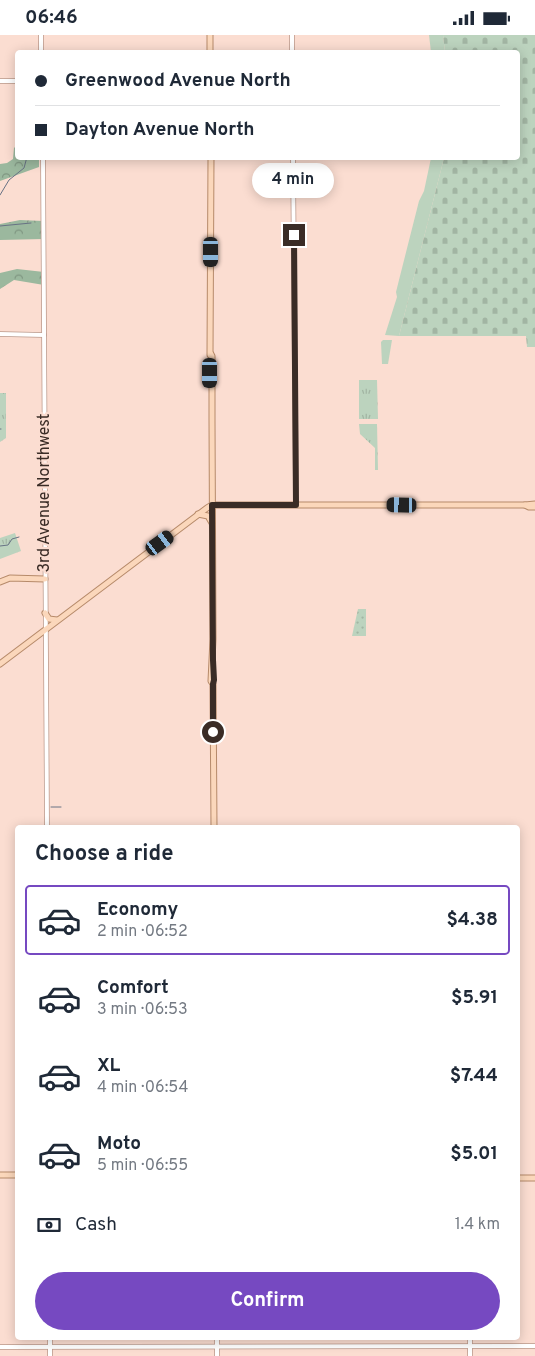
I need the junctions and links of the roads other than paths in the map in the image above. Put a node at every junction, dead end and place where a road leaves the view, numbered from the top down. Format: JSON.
{"nodes":[{"id":1,"x":41,"y":35,"type":"edge"},
{"id":2,"x":210,"y":35,"type":"edge"},
{"id":3,"x":292,"y":35,"type":"edge"},
{"id":4,"x":41,"y":50,"type":"edge"},
{"id":5,"x":210,"y":50,"type":"edge"},
{"id":6,"x":292,"y":50,"type":"edge"},
{"id":7,"x":0,"y":81,"type":"edge"},
{"id":8,"x":15,"y":81,"type":"edge"},
{"id":9,"x":43,"y":160,"type":"edge"},
{"id":10,"x":211,"y":160,"type":"edge"},
{"id":11,"x":293,"y":160,"type":"edge"},
{"id":12,"x":0,"y":334,"type":"edge"},
{"id":13,"x":44,"y":335,"type":"junction"},
{"id":14,"x":212,"y":505,"type":"junction"},
{"id":15,"x":296,"y":505,"type":"junction"},
{"id":16,"x":535,"y":505,"type":"edge"},
{"id":17,"x":198,"y":514,"type":"junction"},
{"id":18,"x":212,"y":523,"type":"junction"},
{"id":19,"x":46,"y":579,"type":"junction"},
{"id":20,"x":2,"y":581,"type":"edge"},
{"id":21,"x":45,"y":613,"type":"junction"},
{"id":22,"x":58,"y":620,"type":"junction"},
{"id":23,"x":45,"y":629,"type":"junction"},
{"id":24,"x":0,"y":664,"type":"edge"},
{"id":25,"x":47,"y":825,"type":"edge"},
{"id":26,"x":214,"y":825,"type":"edge"},
{"id":27,"x":0,"y":1175,"type":"edge"},
{"id":28,"x":15,"y":1175,"type":"edge"},
{"id":29,"x":520,"y":1178,"type":"edge"},
{"id":30,"x":535,"y":1179,"type":"edge"},
{"id":31,"x":50,"y":1340,"type":"edge"},
{"id":32,"x":217,"y":1340,"type":"edge"},
{"id":33,"x":470,"y":1340,"type":"edge"},
{"id":34,"x":217,"y":1346,"type":"junction"},
{"id":35,"x":535,"y":1346,"type":"edge"},
{"id":36,"x":0,"y":1347,"type":"edge"},
{"id":37,"x":50,"y":1347,"type":"junction"},
{"id":38,"x":470,"y":1347,"type":"junction"},
{"id":39,"x":50,"y":1356,"type":"edge"},
{"id":40,"x":217,"y":1356,"type":"edge"},
{"id":41,"x":470,"y":1356,"type":"edge"}],
"edges":[{"from":1,"to":4,"type":"street"},
{"from":2,"to":5,"type":"main road"},
{"from":3,"to":6,"type":"street"},
{"from":7,"to":8,"type":"street"},
{"from":9,"to":13,"type":"street","name":"3rd Avenue Northwest"},
{"from":10,"to":14,"type":"main road"},
{"from":11,"to":15,"type":"street"},
{"from":12,"to":13,"type":"street"},
{"from":13,"to":19,"type":"street","name":"3rd Avenue Northwest"},
{"from":14,"to":15,"type":"main road"},
{"from":14,"to":17,"type":"main road"},
{"from":14,"to":18,"type":"main road"},
{"from":15,"to":16,"type":"main road"},
{"from":17,"to":18,"type":"main road"},
{"from":17,"to":22,"type":"main road"},
{"from":18,"to":26,"type":"main road"},
{"from":19,"to":20,"type":"main road"},
{"from":19,"to":21,"type":"street","name":"3rd Avenue Northwest"},
{"from":21,"to":22,"type":"main road"},
{"from":21,"to":23,"type":"street","name":"3rd Avenue Northwest"},
{"from":22,"to":23,"type":"main road"},
{"from":23,"to":24,"type":"main road"},
{"from":23,"to":25,"type":"street","name":"3rd Avenue Northwest"},
{"from":27,"to":28,"type":"main road"},
{"from":29,"to":30,"type":"main road"},
{"from":31,"to":37,"type":"street"},
{"from":32,"to":34,"type":"street"},
{"from":33,"to":38,"type":"street"},
{"from":34,"to":37,"type":"street"},
{"from":34,"to":38,"type":"street"},
{"from":34,"to":40,"type":"street"},
{"from":35,"to":38,"type":"street"},
{"from":36,"to":37,"type":"street"},
{"from":37,"to":39,"type":"street"},
{"from":38,"to":41,"type":"street"}]}
